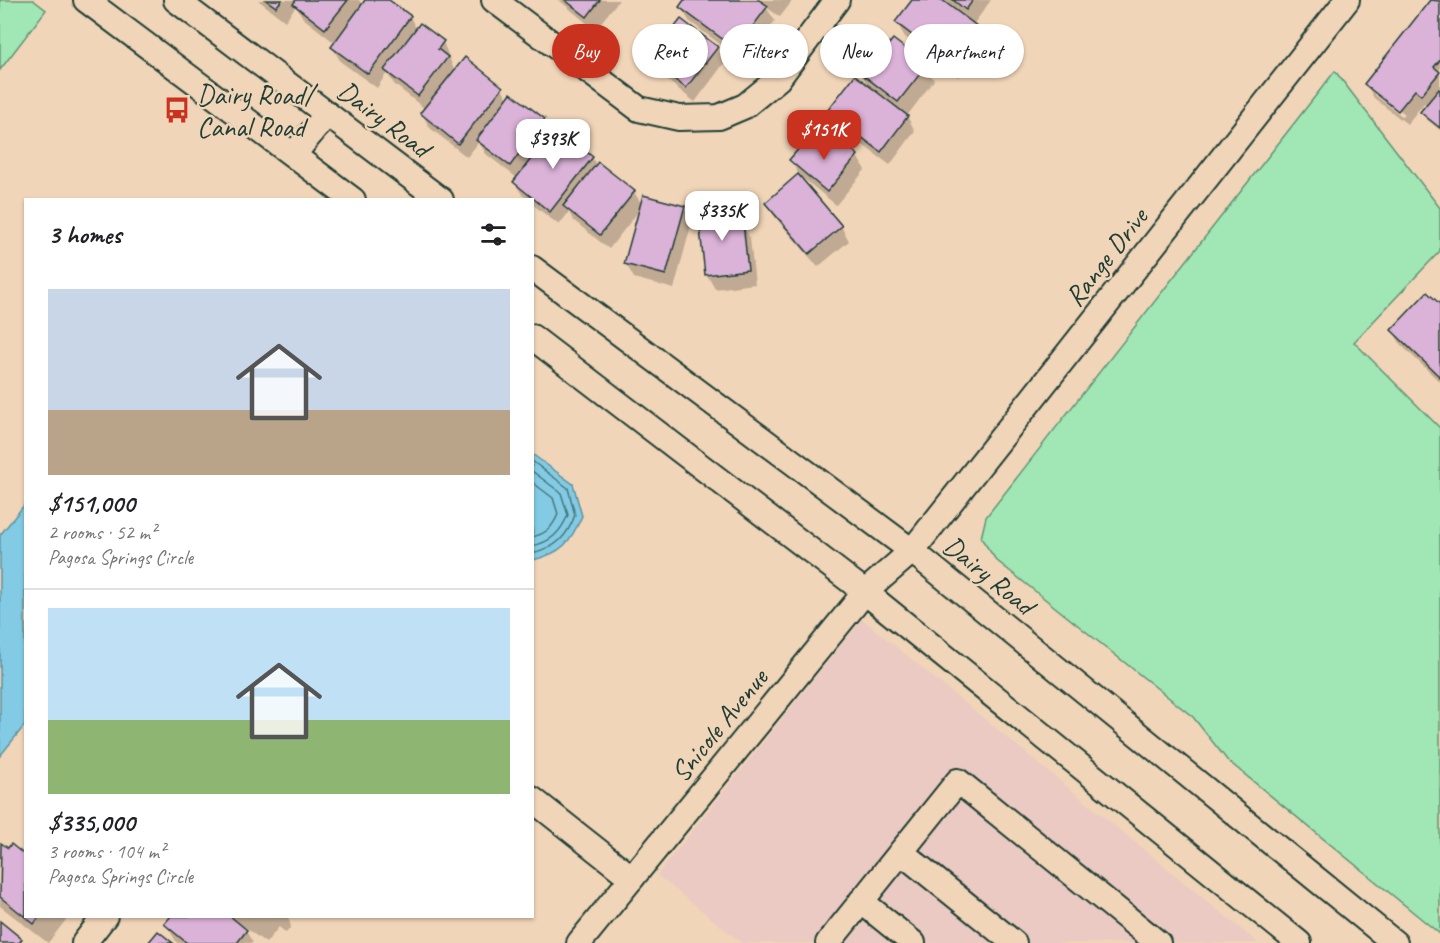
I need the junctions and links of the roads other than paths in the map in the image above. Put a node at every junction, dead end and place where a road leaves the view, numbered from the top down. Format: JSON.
{"nodes":[{"id":1,"x":86,"y":0,"type":"edge"},
{"id":2,"x":176,"y":0,"type":"edge"},
{"id":3,"x":494,"y":0,"type":"edge"},
{"id":4,"x":837,"y":0,"type":"edge"},
{"id":5,"x":1347,"y":0,"type":"edge"},
{"id":6,"x":327,"y":114,"type":"junction"},
{"id":7,"x":294,"y":154,"type":"junction"},
{"id":8,"x":350,"y":198,"type":"edge"},
{"id":9,"x":438,"y":198,"type":"edge"},
{"id":10,"x":534,"y":269,"type":"edge"},
{"id":11,"x":534,"y":339,"type":"edge"},
{"id":12,"x":912,"y":551,"type":"junction"},
{"id":13,"x":865,"y":592,"type":"junction"},
{"id":14,"x":534,"y":801,"type":"edge"},
{"id":15,"x":901,"y":852,"type":"junction"},
{"id":16,"x":632,"y":878,"type":"junction"},
{"id":17,"x":861,"y":901,"type":"junction"},
{"id":18,"x":103,"y":918,"type":"edge"},
{"id":19,"x":84,"y":943,"type":"edge"},
{"id":20,"x":579,"y":943,"type":"edge"},
{"id":21,"x":828,"y":943,"type":"edge"},
{"id":22,"x":913,"y":943,"type":"edge"},
{"id":23,"x":1014,"y":943,"type":"edge"},
{"id":24,"x":1158,"y":943,"type":"edge"},
{"id":25,"x":1299,"y":943,"type":"edge"},
{"id":26,"x":1395,"y":943,"type":"edge"}],
"edges":[{"from":1,"to":7,"type":"street"},
{"from":2,"to":6,"type":"street","name":"Dairy Road"},
{"from":3,"to":4,"type":"street"},
{"from":5,"to":12,"type":"street","name":"Range Drive"},
{"from":6,"to":7,"type":"street"},
{"from":6,"to":9,"type":"street","name":"Dairy Road"},
{"from":7,"to":8,"type":"street"},
{"from":10,"to":12,"type":"street","name":"Dairy Road"},
{"from":11,"to":13,"type":"street"},
{"from":12,"to":13,"type":"street","name":"Snicole Avenue"},
{"from":12,"to":26,"type":"street","name":"Dairy Road"},
{"from":13,"to":16,"type":"street","name":"Snicole Avenue"},
{"from":13,"to":25,"type":"street"},
{"from":14,"to":16,"type":"street"},
{"from":15,"to":17,"type":"street"},
{"from":15,"to":23,"type":"street"},
{"from":15,"to":24,"type":"street"},
{"from":16,"to":20,"type":"street","name":"Snicole Avenue"},
{"from":17,"to":21,"type":"street"},
{"from":17,"to":22,"type":"street"},
{"from":18,"to":19,"type":"street"}]}
